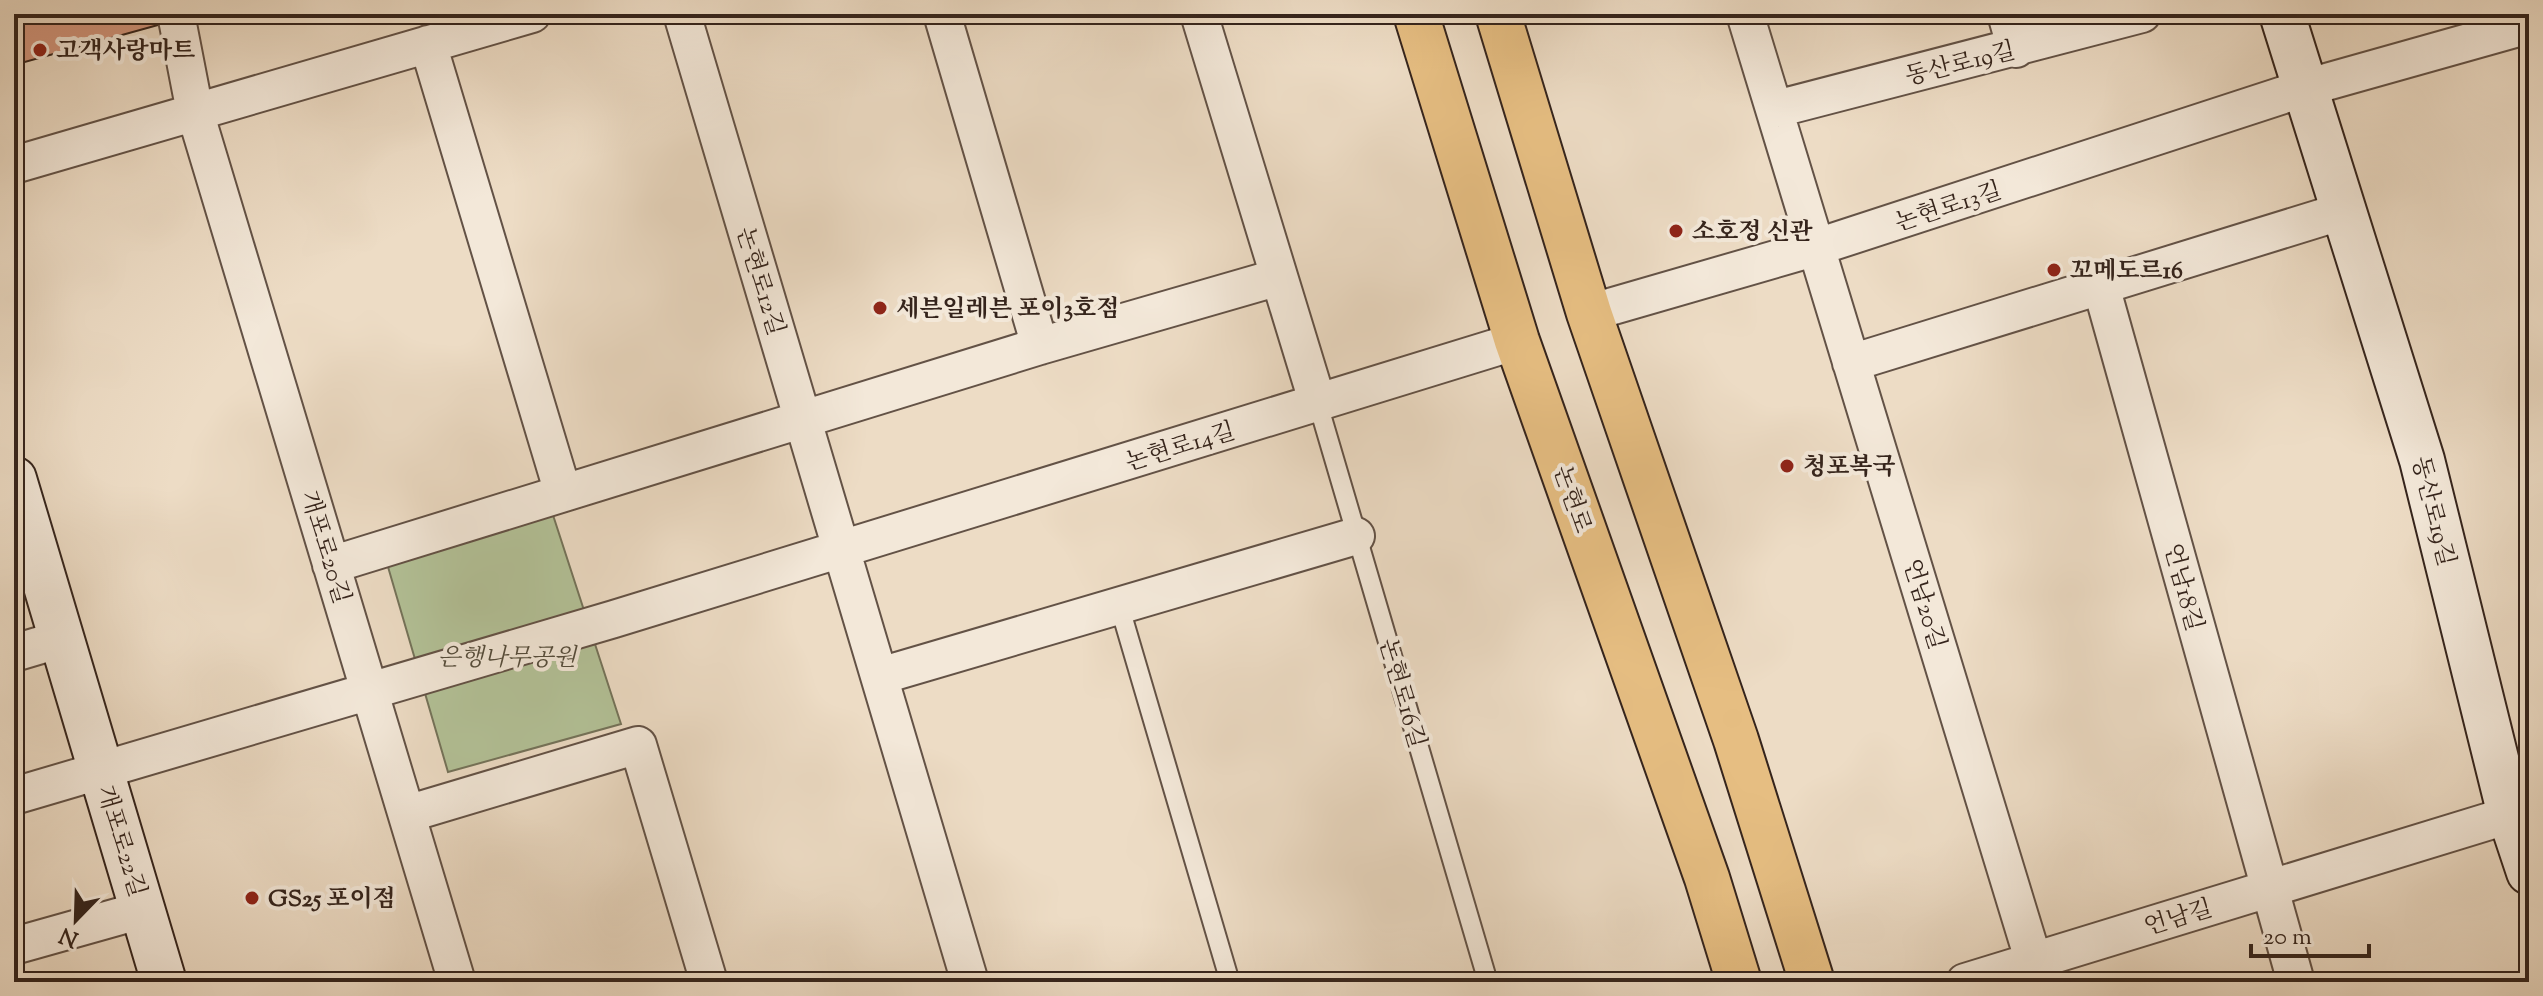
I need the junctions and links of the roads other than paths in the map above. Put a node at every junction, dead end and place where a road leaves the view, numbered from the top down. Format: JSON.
{"nodes":[{"id":1,"x":176,"y":14,"type":"edge"},
{"id":2,"x":532,"y":14,"type":"edge"},
{"id":3,"x":682,"y":14,"type":"edge"},
{"id":4,"x":942,"y":14,"type":"edge"},
{"id":5,"x":1199,"y":14,"type":"edge"},
{"id":6,"x":1416,"y":14,"type":"edge"},
{"id":7,"x":1498,"y":14,"type":"edge"},
{"id":8,"x":1745,"y":14,"type":"edge"},
{"id":9,"x":2006,"y":14,"type":"edge"},
{"id":10,"x":2142,"y":14,"type":"edge"},
{"id":11,"x":2282,"y":14,"type":"edge"},
{"id":12,"x":2529,"y":25,"type":"edge"},
{"id":13,"x":428,"y":44,"type":"junction"},
{"id":14,"x":2016,"y":49,"type":"junction"},
{"id":15,"x":2305,"y":88,"type":"junction"},
{"id":16,"x":1776,"y":109,"type":"junction"},
{"id":17,"x":195,"y":112,"type":"junction"},
{"id":18,"x":14,"y":165,"type":"edge"},
{"id":19,"x":2343,"y":211,"type":"junction"},
{"id":20,"x":1817,"y":247,"type":"junction"},
{"id":21,"x":1279,"y":277,"type":"junction"},
{"id":22,"x":2101,"y":286,"type":"junction"},
{"id":23,"x":1589,"y":313,"type":"junction"},
{"id":24,"x":1517,"y":341,"type":"junction"},
{"id":25,"x":1040,"y":346,"type":"junction"},
{"id":26,"x":1851,"y":363,"type":"junction"},
{"id":27,"x":1318,"y":404,"type":"junction"},
{"id":28,"x":802,"y":420,"type":"junction"},
{"id":29,"x":14,"y":479,"type":"edge"},
{"id":30,"x":563,"y":493,"type":"junction"},
{"id":31,"x":1356,"y":536,"type":"junction"},
{"id":32,"x":841,"y":548,"type":"junction"},
{"id":33,"x":331,"y":565,"type":"junction"},
{"id":34,"x":1120,"y":608,"type":"junction"},
{"id":35,"x":61,"y":639,"type":"junction"},
{"id":36,"x":14,"y":653,"type":"edge"},
{"id":37,"x":880,"y":676,"type":"junction"},
{"id":38,"x":371,"y":691,"type":"junction"},
{"id":39,"x":101,"y":771,"type":"junction"},
{"id":40,"x":14,"y":796,"type":"edge"},
{"id":41,"x":2520,"y":812,"type":"edge"},
{"id":42,"x":407,"y":814,"type":"junction"},
{"id":43,"x":2529,"y":872,"type":"edge"},
{"id":44,"x":2268,"y":889,"type":"junction"},
{"id":45,"x":142,"y":910,"type":"junction"},
{"id":46,"x":14,"y":946,"type":"edge"},
{"id":47,"x":2037,"y":971,"type":"edge"},
{"id":48,"x":164,"y":982,"type":"edge"},
{"id":49,"x":457,"y":982,"type":"edge"},
{"id":50,"x":709,"y":982,"type":"edge"},
{"id":51,"x":970,"y":982,"type":"edge"},
{"id":52,"x":1230,"y":982,"type":"edge"},
{"id":53,"x":1488,"y":982,"type":"edge"},
{"id":54,"x":1739,"y":982,"type":"edge"},
{"id":55,"x":1812,"y":982,"type":"edge"},
{"id":56,"x":1965,"y":982,"type":"edge"},
{"id":57,"x":2296,"y":982,"type":"edge"}],
"edges":[{"from":1,"to":17,"type":"street","name":"개포로20길"},
{"from":2,"to":13,"type":"street"},
{"from":3,"to":28,"type":"street","name":"논현로12길"},
{"from":4,"to":25,"type":"street"},
{"from":5,"to":21,"type":"street"},
{"from":6,"to":24,"type":"main road","name":"논현로"},
{"from":7,"to":23,"type":"main road"},
{"from":8,"to":16,"type":"street","name":"언남20길"},
{"from":9,"to":14,"type":"street"},
{"from":10,"to":14,"type":"street","name":"동산로19길"},
{"from":11,"to":15,"type":"street","name":"동산로19길"},
{"from":12,"to":15,"type":"street"},
{"from":13,"to":17,"type":"street"},
{"from":13,"to":30,"type":"street"},
{"from":14,"to":16,"type":"street","name":"동산로19길"},
{"from":15,"to":19,"type":"street","name":"동산로19길"},
{"from":15,"to":20,"type":"street","name":"논현로13길"},
{"from":16,"to":20,"type":"street","name":"언남20길"},
{"from":17,"to":18,"type":"street"},
{"from":17,"to":33,"type":"street","name":"개포로20길"},
{"from":19,"to":22,"type":"street"},
{"from":19,"to":41,"type":"street","name":"동산로19길"},
{"from":20,"to":23,"type":"street","name":"논현로13길"},
{"from":20,"to":26,"type":"street","name":"언남20길"},
{"from":21,"to":25,"type":"street"},
{"from":21,"to":27,"type":"street"},
{"from":22,"to":26,"type":"street"},
{"from":22,"to":44,"type":"street","name":"언남18길"},
{"from":23,"to":55,"type":"main road"},
{"from":24,"to":27,"type":"street","name":"논현로14길"},
{"from":24,"to":54,"type":"main road","name":"논현로"},
{"from":25,"to":28,"type":"street"},
{"from":26,"to":47,"type":"street","name":"언남20길"},
{"from":27,"to":31,"type":"lane","name":"논현로16길"},
{"from":27,"to":32,"type":"street","name":"논현로14길"},
{"from":28,"to":30,"type":"street"},
{"from":28,"to":32,"type":"street","name":"논현로12길"},
{"from":29,"to":35,"type":"street","name":"개포로22길"},
{"from":30,"to":33,"type":"street"},
{"from":31,"to":34,"type":"street"},
{"from":31,"to":53,"type":"lane","name":"논현로16길"},
{"from":32,"to":37,"type":"street"},
{"from":32,"to":38,"type":"street","name":"논현로14길"},
{"from":33,"to":38,"type":"street","name":"개포로20길"},
{"from":34,"to":37,"type":"street"},
{"from":34,"to":52,"type":"lane"},
{"from":35,"to":36,"type":"street"},
{"from":35,"to":39,"type":"street","name":"개포로22길"},
{"from":37,"to":51,"type":"street"},
{"from":38,"to":39,"type":"street","name":"논현로14길"},
{"from":38,"to":42,"type":"street","name":"개포로20길"},
{"from":39,"to":40,"type":"street","name":"개포로22길"},
{"from":39,"to":45,"type":"street","name":"개포로22길"},
{"from":41,"to":43,"type":"street","name":"동산로19길"},
{"from":41,"to":44,"type":"street","name":"언남길"},
{"from":42,"to":49,"type":"street","name":"개포로20길"},
{"from":42,"to":50,"type":"street"},
{"from":44,"to":47,"type":"street","name":"언남길"},
{"from":44,"to":57,"type":"street","name":"언남18길"},
{"from":45,"to":46,"type":"street","name":"개포로22길"},
{"from":45,"to":48,"type":"street","name":"개포로22길"},
{"from":47,"to":56,"type":"street","name":"언남길"}]}
